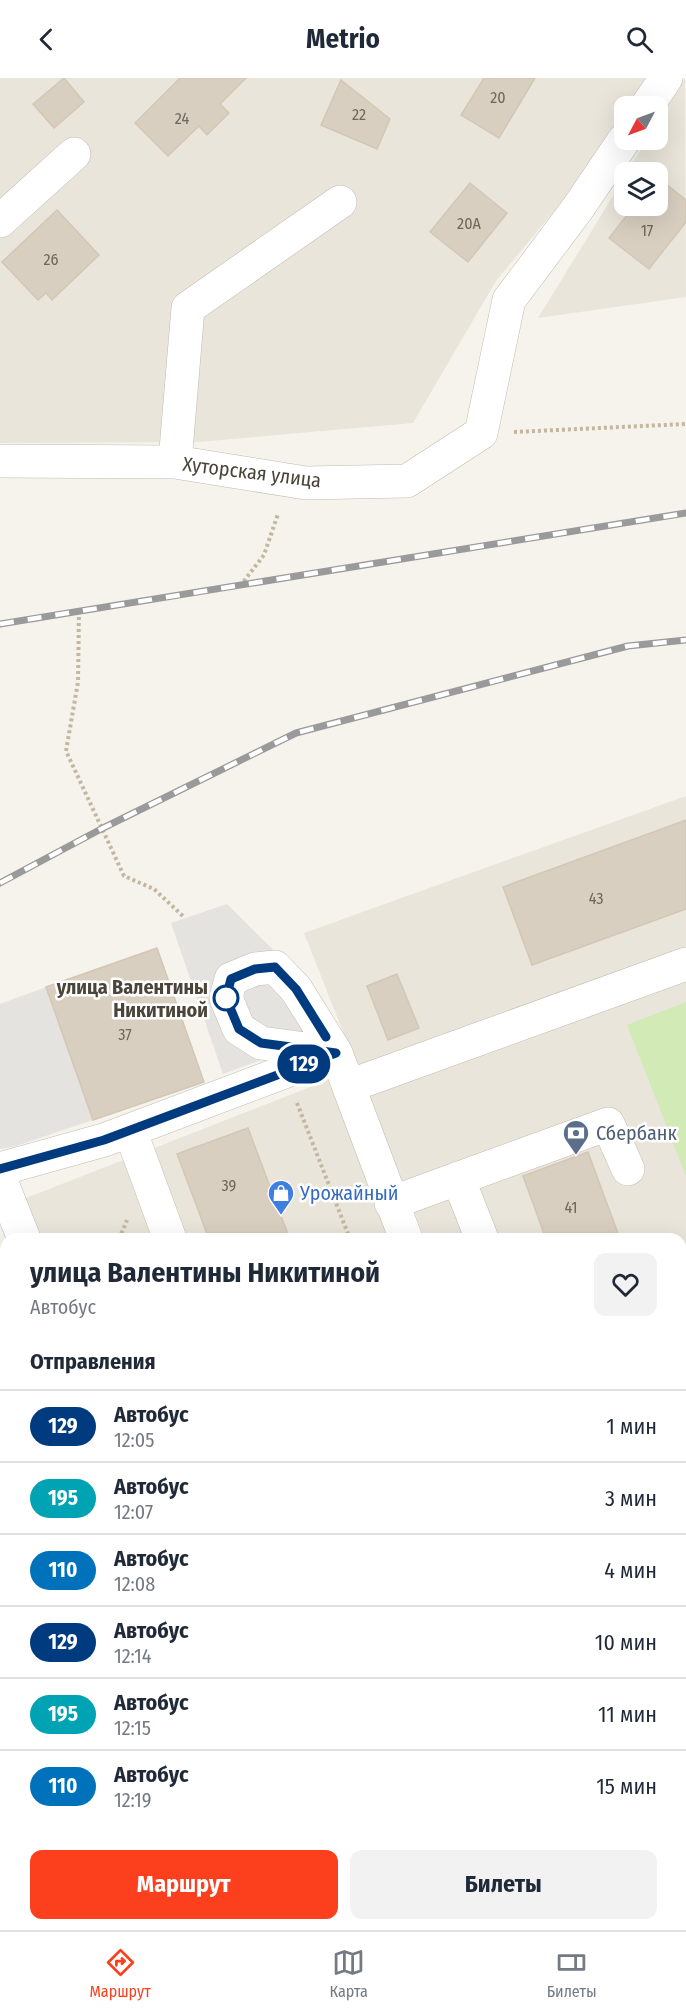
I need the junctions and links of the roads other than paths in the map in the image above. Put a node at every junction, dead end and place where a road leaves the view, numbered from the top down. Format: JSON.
{"nodes":[{"id":1,"x":666,"y":78,"type":"edge"},
{"id":2,"x":654,"y":96,"type":"edge"},
{"id":3,"x":617,"y":150,"type":"edge"},
{"id":4,"x":74,"y":154,"type":"dead end"},
{"id":5,"x":340,"y":202,"type":"dead end"},
{"id":6,"x":0,"y":221,"type":"edge"},
{"id":7,"x":0,"y":461,"type":"edge"},
{"id":8,"x":175,"y":462,"type":"junction"},
{"id":9,"x":686,"y":964,"type":"edge"},
{"id":10,"x":349,"y":1086,"type":"junction"},
{"id":11,"x":130,"y":1130,"type":"junction"},
{"id":12,"x":0,"y":1169,"type":"edge"},
{"id":13,"x":628,"y":1170,"type":"dead end"},
{"id":14,"x":0,"y":1178,"type":"edge"},
{"id":15,"x":458,"y":1178,"type":"junction"},
{"id":16,"x":391,"y":1203,"type":"junction"},
{"id":17,"x":22,"y":1233,"type":"edge"},
{"id":18,"x":168,"y":1233,"type":"edge"},
{"id":19,"x":404,"y":1233,"type":"edge"},
{"id":20,"x":480,"y":1233,"type":"edge"}],
"edges":[{"from":1,"to":2,"type":"street"},
{"from":3,"to":8,"type":"street","name":"Хуторская улица"},
{"from":4,"to":6,"type":"street"},
{"from":5,"to":8,"type":"street"},
{"from":7,"to":8,"type":"street","name":"Хуторская улица"},
{"from":9,"to":10,"type":"street"},
{"from":10,"to":11,"type":"street"},
{"from":10,"to":16,"type":"street"},
{"from":11,"to":12,"type":"street"},
{"from":11,"to":18,"type":"street"},
{"from":13,"to":15,"type":"street"},
{"from":14,"to":17,"type":"street"},
{"from":15,"to":16,"type":"street"},
{"from":15,"to":20,"type":"street"},
{"from":16,"to":19,"type":"street"}]}
